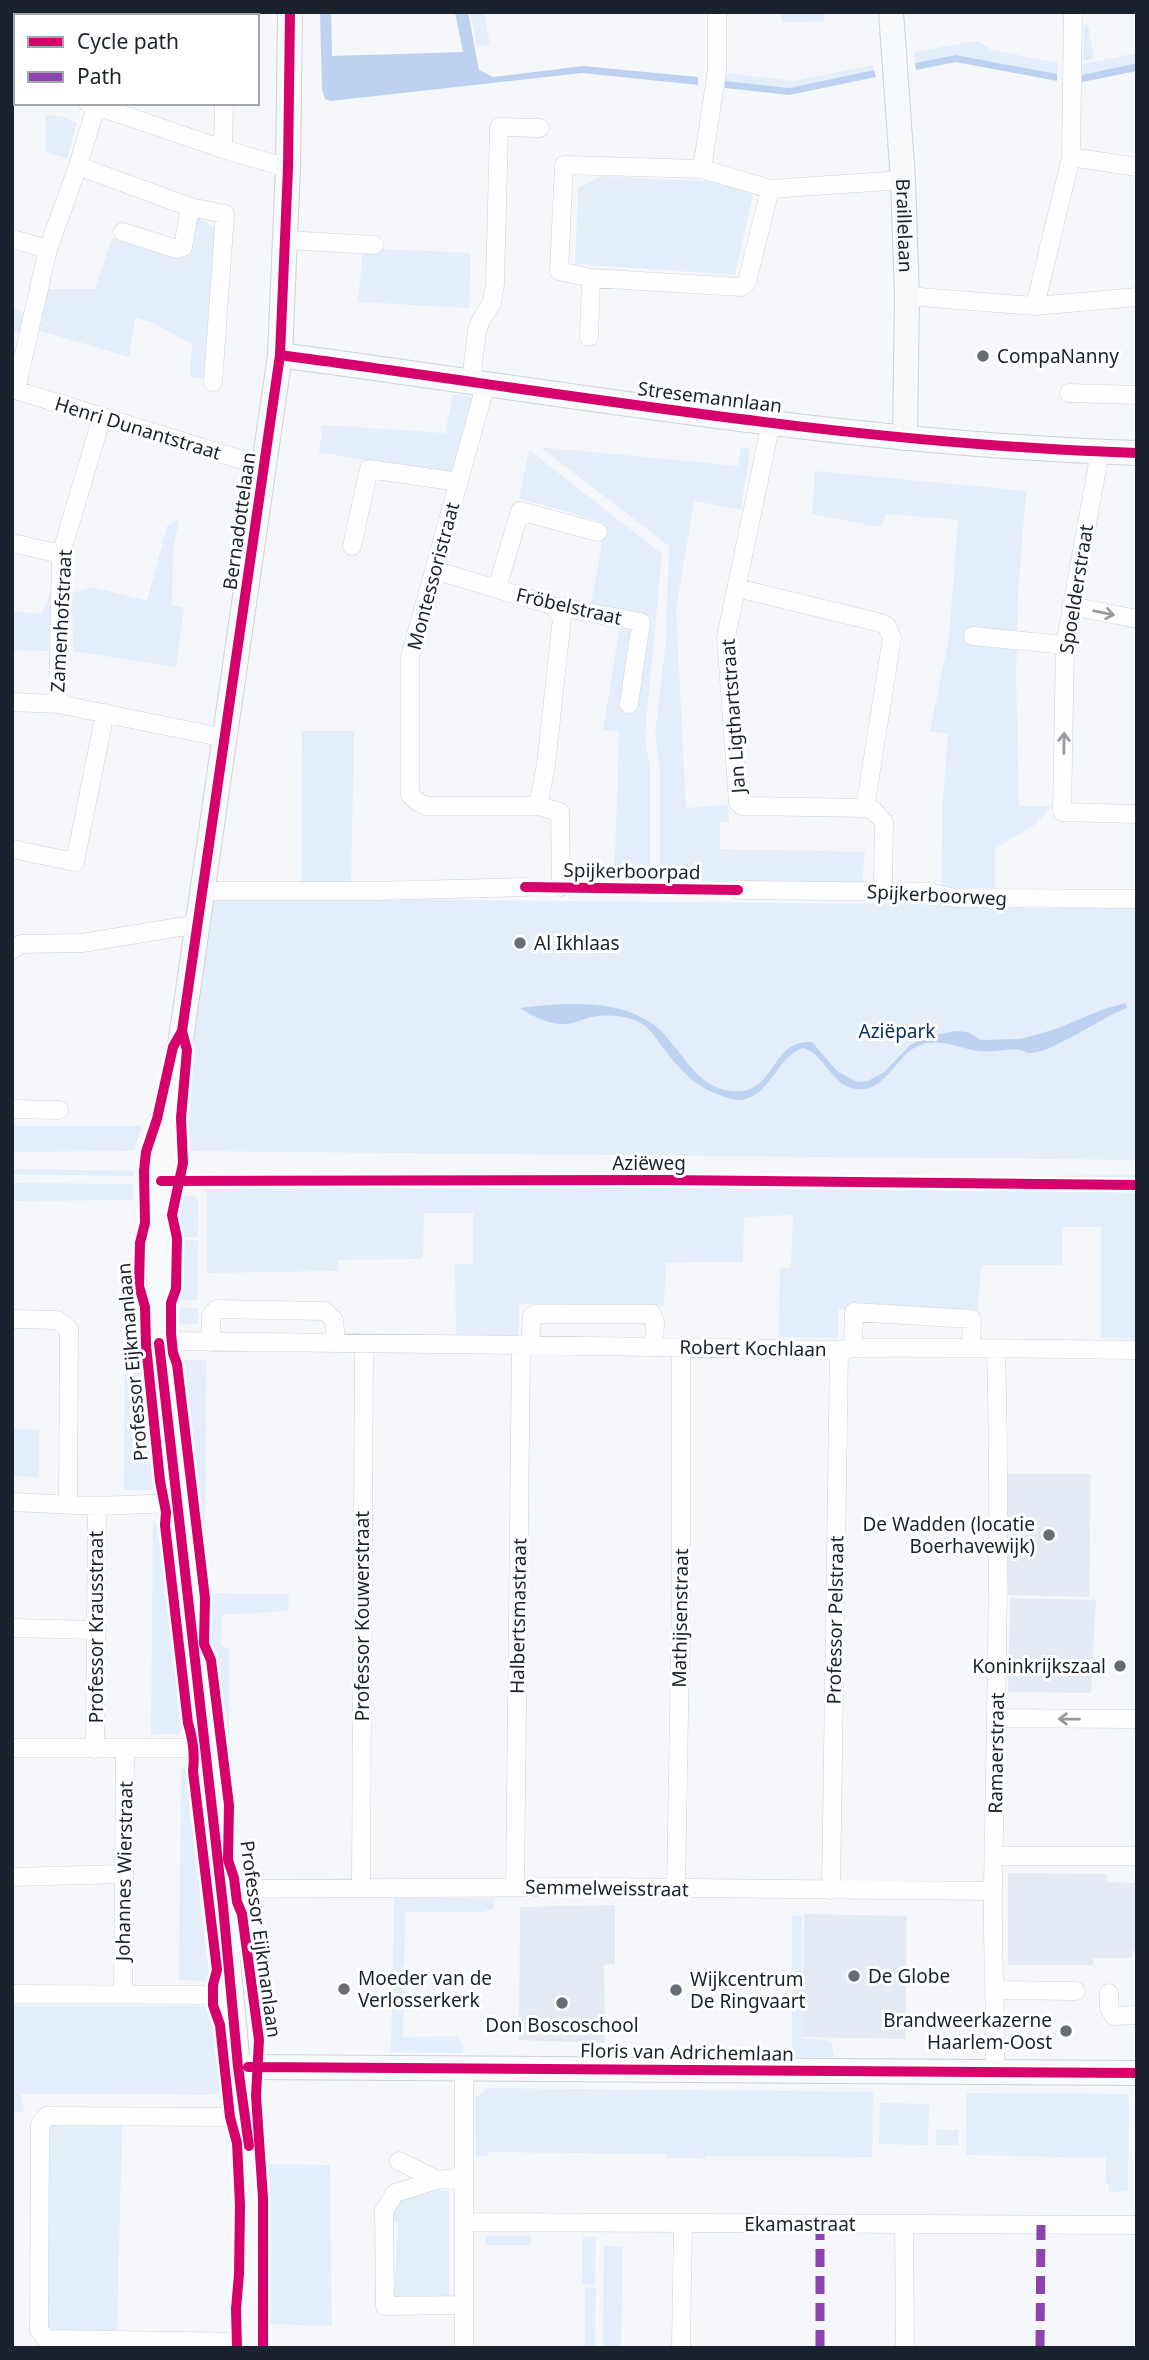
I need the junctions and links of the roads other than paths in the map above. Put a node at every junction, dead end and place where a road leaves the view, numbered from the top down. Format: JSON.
{"nodes":[{"id":1,"x":290,"y":12,"type":"edge"},
{"id":2,"x":716,"y":12,"type":"edge"},
{"id":3,"x":891,"y":12,"type":"edge"},
{"id":4,"x":1073,"y":12,"type":"edge"},
{"id":5,"x":92,"y":105,"type":"edge"},
{"id":6,"x":224,"y":105,"type":"edge"},
{"id":7,"x":540,"y":128,"type":"dead end"},
{"id":8,"x":223,"y":149,"type":"junction"},
{"id":9,"x":1071,"y":157,"type":"junction"},
{"id":10,"x":78,"y":166,"type":"junction"},
{"id":11,"x":1137,"y":167,"type":"edge"},
{"id":12,"x":288,"y":168,"type":"junction"},
{"id":13,"x":702,"y":169,"type":"junction"},
{"id":14,"x":904,"y":180,"type":"junction"},
{"id":15,"x":770,"y":190,"type":"junction"},
{"id":16,"x":190,"y":207,"type":"junction"},
{"id":17,"x":123,"y":232,"type":"dead end"},
{"id":18,"x":12,"y":239,"type":"edge"},
{"id":19,"x":286,"y":240,"type":"junction"},
{"id":20,"x":374,"y":245,"type":"dead end"},
{"id":21,"x":48,"y":249,"type":"junction"},
{"id":22,"x":591,"y":278,"type":"junction"},
{"id":23,"x":907,"y":296,"type":"junction"},
{"id":24,"x":1137,"y":297,"type":"edge"},
{"id":25,"x":1035,"y":306,"type":"junction"},
{"id":26,"x":589,"y":337,"type":"dead end"},
{"id":27,"x":280,"y":355,"type":"junction"},
{"id":28,"x":213,"y":382,"type":"dead end"},
{"id":29,"x":479,"y":382,"type":"junction"},
{"id":30,"x":14,"y":389,"type":"edge"},
{"id":31,"x":1069,"y":393,"type":"dead end"},
{"id":32,"x":1137,"y":395,"type":"edge"},
{"id":33,"x":102,"y":417,"type":"junction"},
{"id":34,"x":771,"y":423,"type":"junction"},
{"id":35,"x":905,"y":438,"type":"junction"},
{"id":36,"x":1100,"y":452,"type":"junction"},
{"id":37,"x":1137,"y":453,"type":"edge"},
{"id":38,"x":265,"y":467,"type":"junction"},
{"id":39,"x":459,"y":482,"type":"junction"},
{"id":40,"x":598,"y":532,"type":"dead end"},
{"id":41,"x":12,"y":543,"type":"edge"},
{"id":42,"x":352,"y":547,"type":"dead end"},
{"id":43,"x":61,"y":554,"type":"junction"},
{"id":44,"x":434,"y":570,"type":"junction"},
{"id":45,"x":497,"y":588,"type":"junction"},
{"id":46,"x":737,"y":588,"type":"junction"},
{"id":47,"x":554,"y":606,"type":"junction"},
{"id":48,"x":1071,"y":607,"type":"junction"},
{"id":49,"x":1137,"y":619,"type":"edge"},
{"id":50,"x":973,"y":636,"type":"dead end"},
{"id":51,"x":1065,"y":645,"type":"junction"},
{"id":52,"x":12,"y":702,"type":"edge"},
{"id":53,"x":58,"y":704,"type":"junction"},
{"id":54,"x":629,"y":704,"type":"dead end"},
{"id":55,"x":105,"y":713,"type":"junction"},
{"id":56,"x":225,"y":738,"type":"junction"},
{"id":57,"x":538,"y":806,"type":"junction"},
{"id":58,"x":865,"y":808,"type":"junction"},
{"id":59,"x":1137,"y":814,"type":"edge"},
{"id":60,"x":12,"y":849,"type":"edge"},
{"id":61,"x":884,"y":880,"type":"dead end"},
{"id":62,"x":525,"y":887,"type":"dead end"},
{"id":63,"x":561,"y":887,"type":"dead end"},
{"id":64,"x":737,"y":890,"type":"dead end"},
{"id":65,"x":203,"y":891,"type":"junction"},
{"id":66,"x":1137,"y":899,"type":"edge"},
{"id":67,"x":198,"y":924,"type":"junction"},
{"id":68,"x":12,"y":950,"type":"edge"},
{"id":69,"x":12,"y":1109,"type":"edge"},
{"id":70,"x":60,"y":1110,"type":"dead end"},
{"id":71,"x":163,"y":1163,"type":"joint"},
{"id":72,"x":12,"y":1319,"type":"edge"},
{"id":73,"x":211,"y":1342,"type":"junction"},
{"id":74,"x":336,"y":1342,"type":"junction"},
{"id":75,"x":159,"y":1343,"type":"junction"},
{"id":76,"x":525,"y":1344,"type":"junction"},
{"id":77,"x":364,"y":1345,"type":"junction"},
{"id":78,"x":654,"y":1345,"type":"junction"},
{"id":79,"x":681,"y":1347,"type":"junction"},
{"id":80,"x":971,"y":1347,"type":"junction"},
{"id":81,"x":846,"y":1349,"type":"junction"},
{"id":82,"x":996,"y":1349,"type":"junction"},
{"id":83,"x":1137,"y":1350,"type":"edge"},
{"id":84,"x":12,"y":1502,"type":"edge"},
{"id":85,"x":68,"y":1503,"type":"junction"},
{"id":86,"x":176,"y":1503,"type":"junction"},
{"id":87,"x":97,"y":1506,"type":"junction"},
{"id":88,"x":12,"y":1628,"type":"edge"},
{"id":89,"x":97,"y":1630,"type":"junction"},
{"id":90,"x":997,"y":1718,"type":"junction"},
{"id":91,"x":1137,"y":1719,"type":"edge"},
{"id":92,"x":12,"y":1748,"type":"edge"},
{"id":93,"x":205,"y":1748,"type":"junction"},
{"id":94,"x":95,"y":1749,"type":"junction"},
{"id":95,"x":125,"y":1749,"type":"junction"},
{"id":96,"x":994,"y":1856,"type":"junction"},
{"id":97,"x":1137,"y":1856,"type":"edge"},
{"id":98,"x":124,"y":1874,"type":"junction"},
{"id":99,"x":12,"y":1877,"type":"edge"},
{"id":100,"x":361,"y":1887,"type":"junction"},
{"id":101,"x":515,"y":1887,"type":"junction"},
{"id":102,"x":221,"y":1889,"type":"junction"},
{"id":103,"x":676,"y":1889,"type":"junction"},
{"id":104,"x":831,"y":1890,"type":"junction"},
{"id":105,"x":993,"y":1891,"type":"junction"},
{"id":106,"x":996,"y":1990,"type":"junction"},
{"id":107,"x":1076,"y":1991,"type":"dead end"},
{"id":108,"x":232,"y":1992,"type":"junction"},
{"id":109,"x":123,"y":1993,"type":"junction"},
{"id":110,"x":1109,"y":1993,"type":"dead end"},
{"id":111,"x":12,"y":1994,"type":"edge"},
{"id":112,"x":1137,"y":2015,"type":"edge"},
{"id":113,"x":238,"y":2067,"type":"junction"},
{"id":114,"x":464,"y":2067,"type":"junction"},
{"id":115,"x":995,"y":2073,"type":"junction"},
{"id":116,"x":1137,"y":2073,"type":"edge"},
{"id":117,"x":243,"y":2114,"type":"junction"},
{"id":118,"x":399,"y":2161,"type":"dead end"},
{"id":119,"x":464,"y":2177,"type":"junction"},
{"id":120,"x":437,"y":2180,"type":"junction"},
{"id":121,"x":464,"y":2222,"type":"junction"},
{"id":122,"x":683,"y":2223,"type":"junction"},
{"id":123,"x":904,"y":2224,"type":"junction"},
{"id":124,"x":1137,"y":2225,"type":"edge"},
{"id":125,"x":464,"y":2305,"type":"junction"},
{"id":126,"x":151,"y":2345,"type":"edge"},
{"id":127,"x":248,"y":2345,"type":"edge"},
{"id":128,"x":464,"y":2348,"type":"edge"},
{"id":129,"x":681,"y":2348,"type":"edge"},
{"id":130,"x":905,"y":2348,"type":"edge"}],
"edges":[{"from":1,"to":12,"type":"street","name":"Bernadottelaan"},
{"from":2,"to":13,"type":"street"},
{"from":3,"to":14,"type":"street","name":"Braillelaan"},
{"from":4,"to":9,"type":"street"},
{"from":5,"to":8,"type":"street"},
{"from":5,"to":10,"type":"street"},
{"from":6,"to":8,"type":"street"},
{"from":7,"to":29,"type":"street","name":"Montessoristraat"},
{"from":8,"to":12,"type":"street"},
{"from":9,"to":11,"type":"street"},
{"from":9,"to":25,"type":"street"},
{"from":10,"to":16,"type":"street"},
{"from":10,"to":21,"type":"street"},
{"from":12,"to":19,"type":"street","name":"Bernadottelaan"},
{"from":13,"to":15,"type":"street"},
{"from":13,"to":22,"type":"street"},
{"from":14,"to":15,"type":"street"},
{"from":14,"to":23,"type":"street","name":"Braillelaan"},
{"from":15,"to":22,"type":"street"},
{"from":16,"to":17,"type":"street"},
{"from":16,"to":28,"type":"street"},
{"from":18,"to":21,"type":"street"},
{"from":19,"to":20,"type":"street"},
{"from":19,"to":27,"type":"street","name":"Bernadottelaan"},
{"from":21,"to":30,"type":"street"},
{"from":22,"to":26,"type":"street"},
{"from":23,"to":25,"type":"street"},
{"from":23,"to":35,"type":"street","name":"Braillelaan"},
{"from":24,"to":25,"type":"street"},
{"from":27,"to":29,"type":"street","name":"Stresemannlaan"},
{"from":27,"to":38,"type":"street","name":"Bernadottelaan"},
{"from":29,"to":34,"type":"street","name":"Stresemannlaan"},
{"from":29,"to":39,"type":"street","name":"Montessoristraat"},
{"from":30,"to":33,"type":"street","name":"Henri Dunantstraat"},
{"from":31,"to":32,"type":"street"},
{"from":33,"to":38,"type":"street","name":"Henri Dunantstraat"},
{"from":33,"to":43,"type":"street","name":"Zamenhofstraat"},
{"from":34,"to":35,"type":"street","name":"Stresemannlaan"},
{"from":34,"to":46,"type":"street","name":"Jan Ligthartstraat"},
{"from":35,"to":36,"type":"street","name":"Stresemannlaan"},
{"from":36,"to":37,"type":"street","name":"Stresemannlaan"},
{"from":36,"to":48,"type":"street","name":"Spoelderstraat"},
{"from":38,"to":56,"type":"street","name":"Bernadottelaan"},
{"from":39,"to":42,"type":"street","name":"Montessoristraat"},
{"from":39,"to":44,"type":"street","name":"Montessoristraat"},
{"from":40,"to":45,"type":"street","name":"Fröbelstraat"},
{"from":41,"to":43,"type":"street"},
{"from":43,"to":53,"type":"street","name":"Zamenhofstraat"},
{"from":44,"to":45,"type":"street","name":"Fröbelstraat"},
{"from":44,"to":57,"type":"street","name":"Montessoristraat"},
{"from":45,"to":47,"type":"street","name":"Fröbelstraat"},
{"from":46,"to":58,"type":"street"},
{"from":46,"to":58,"type":"street","name":"Jan Ligthartstraat"},
{"from":47,"to":54,"type":"street","name":"Fröbelstraat"},
{"from":47,"to":57,"type":"street"},
{"from":48,"to":49,"type":"street","one_way":true},
{"from":48,"to":51,"type":"street","name":"Spoelderstraat"},
{"from":50,"to":51,"type":"street"},
{"from":59,"to":51,"type":"street","name":"Spoelderstraat","one_way":true},
{"from":52,"to":53,"type":"street"},
{"from":53,"to":55,"type":"street"},
{"from":55,"to":56,"type":"street"},
{"from":55,"to":60,"type":"street"},
{"from":56,"to":65,"type":"street","name":"Bernadottelaan"},
{"from":57,"to":63,"type":"street"},
{"from":58,"to":61,"type":"street"},
{"from":62,"to":65,"type":"street"},
{"from":64,"to":66,"type":"street","name":"Spijkerboorweg"},
{"from":65,"to":67,"type":"street","name":"Bernadottelaan"},
{"from":67,"to":68,"type":"street"},
{"from":67,"to":71,"type":"street","name":"Bernadottelaan"},
{"from":69,"to":70,"type":"street"},
{"from":71,"to":75,"type":"street","name":"Professor Eijkmanlaan"},
{"from":72,"to":85,"type":"street"},
{"from":73,"to":74,"type":"street","name":"Robert Kochlaan"},
{"from":73,"to":74,"type":"street"},
{"from":73,"to":75,"type":"street","name":"Robert Kochlaan"},
{"from":74,"to":77,"type":"street","name":"Robert Kochlaan"},
{"from":75,"to":86,"type":"street","name":"Professor Eijkmanlaan"},
{"from":76,"to":77,"type":"street","name":"Robert Kochlaan"},
{"from":76,"to":78,"type":"street","name":"Robert Kochlaan"},
{"from":76,"to":78,"type":"street","name":"Robert Kochlaan"},
{"from":76,"to":101,"type":"street","name":"Halbertsmastraat"},
{"from":77,"to":100,"type":"street","name":"Professor Kouwerstraat"},
{"from":78,"to":79,"type":"street","name":"Robert Kochlaan"},
{"from":79,"to":81,"type":"street","name":"Robert Kochlaan"},
{"from":79,"to":103,"type":"street","name":"Mathijsenstraat"},
{"from":80,"to":81,"type":"street","name":"Robert Kochlaan"},
{"from":80,"to":81,"type":"street","name":"Robert Kochlaan"},
{"from":80,"to":82,"type":"street","name":"Robert Kochlaan"},
{"from":81,"to":104,"type":"street","name":"Professor Pelstraat"},
{"from":82,"to":83,"type":"street","name":"Robert Kochlaan"},
{"from":82,"to":90,"type":"street","name":"Ramaerstraat"},
{"from":84,"to":85,"type":"street"},
{"from":85,"to":87,"type":"street"},
{"from":86,"to":87,"type":"street"},
{"from":86,"to":93,"type":"street","name":"Professor Eijkmanlaan"},
{"from":87,"to":89,"type":"street","name":"Professor Krausstraat"},
{"from":88,"to":89,"type":"street"},
{"from":89,"to":94,"type":"street","name":"Professor Krausstraat"},
{"from":91,"to":90,"type":"street","one_way":true},
{"from":90,"to":96,"type":"street","name":"Ramaerstraat"},
{"from":92,"to":94,"type":"street"},
{"from":93,"to":95,"type":"street"},
{"from":93,"to":102,"type":"street","name":"Professor Eijkmanlaan"},
{"from":94,"to":95,"type":"street"},
{"from":95,"to":98,"type":"street","name":"Johannes Wierstraat"},
{"from":96,"to":97,"type":"street"},
{"from":96,"to":105,"type":"street","name":"Ramaerstraat"},
{"from":98,"to":99,"type":"street"},
{"from":98,"to":109,"type":"street","name":"Johannes Wierstraat"},
{"from":100,"to":101,"type":"street","name":"Semmelweisstraat"},
{"from":100,"to":102,"type":"street","name":"Semmelweisstraat"},
{"from":101,"to":103,"type":"street","name":"Semmelweisstraat"},
{"from":102,"to":108,"type":"street","name":"Professor Eijkmanlaan"},
{"from":103,"to":104,"type":"street","name":"Semmelweisstraat"},
{"from":104,"to":105,"type":"street","name":"Semmelweisstraat"},
{"from":105,"to":106,"type":"street","name":"Ramaerstraat"},
{"from":106,"to":107,"type":"street"},
{"from":106,"to":115,"type":"street","name":"Ramaerstraat"},
{"from":108,"to":109,"type":"street"},
{"from":108,"to":113,"type":"street","name":"Professor Eijkmanlaan"},
{"from":109,"to":111,"type":"street"},
{"from":110,"to":112,"type":"street"},
{"from":113,"to":114,"type":"street","name":"Floris van Adrichemlaan"},
{"from":113,"to":117,"type":"street","name":"Professor Eijkmanlaan"},
{"from":114,"to":115,"type":"street","name":"Floris van Adrichemlaan"},
{"from":114,"to":119,"type":"street"},
{"from":115,"to":116,"type":"street","name":"Floris van Adrichemlaan"},
{"from":117,"to":126,"type":"street"},
{"from":117,"to":127,"type":"street","name":"Professor Eijkmanlaan"},
{"from":118,"to":120,"type":"street"},
{"from":119,"to":120,"type":"street"},
{"from":119,"to":121,"type":"street"},
{"from":120,"to":125,"type":"street"},
{"from":121,"to":122,"type":"street","name":"Ekamastraat"},
{"from":121,"to":125,"type":"street"},
{"from":122,"to":123,"type":"street","name":"Ekamastraat"},
{"from":122,"to":129,"type":"street"},
{"from":123,"to":124,"type":"street","name":"Ekamastraat"},
{"from":123,"to":130,"type":"street"},
{"from":125,"to":128,"type":"street"},
{"from":126,"to":127,"type":"street"}]}
